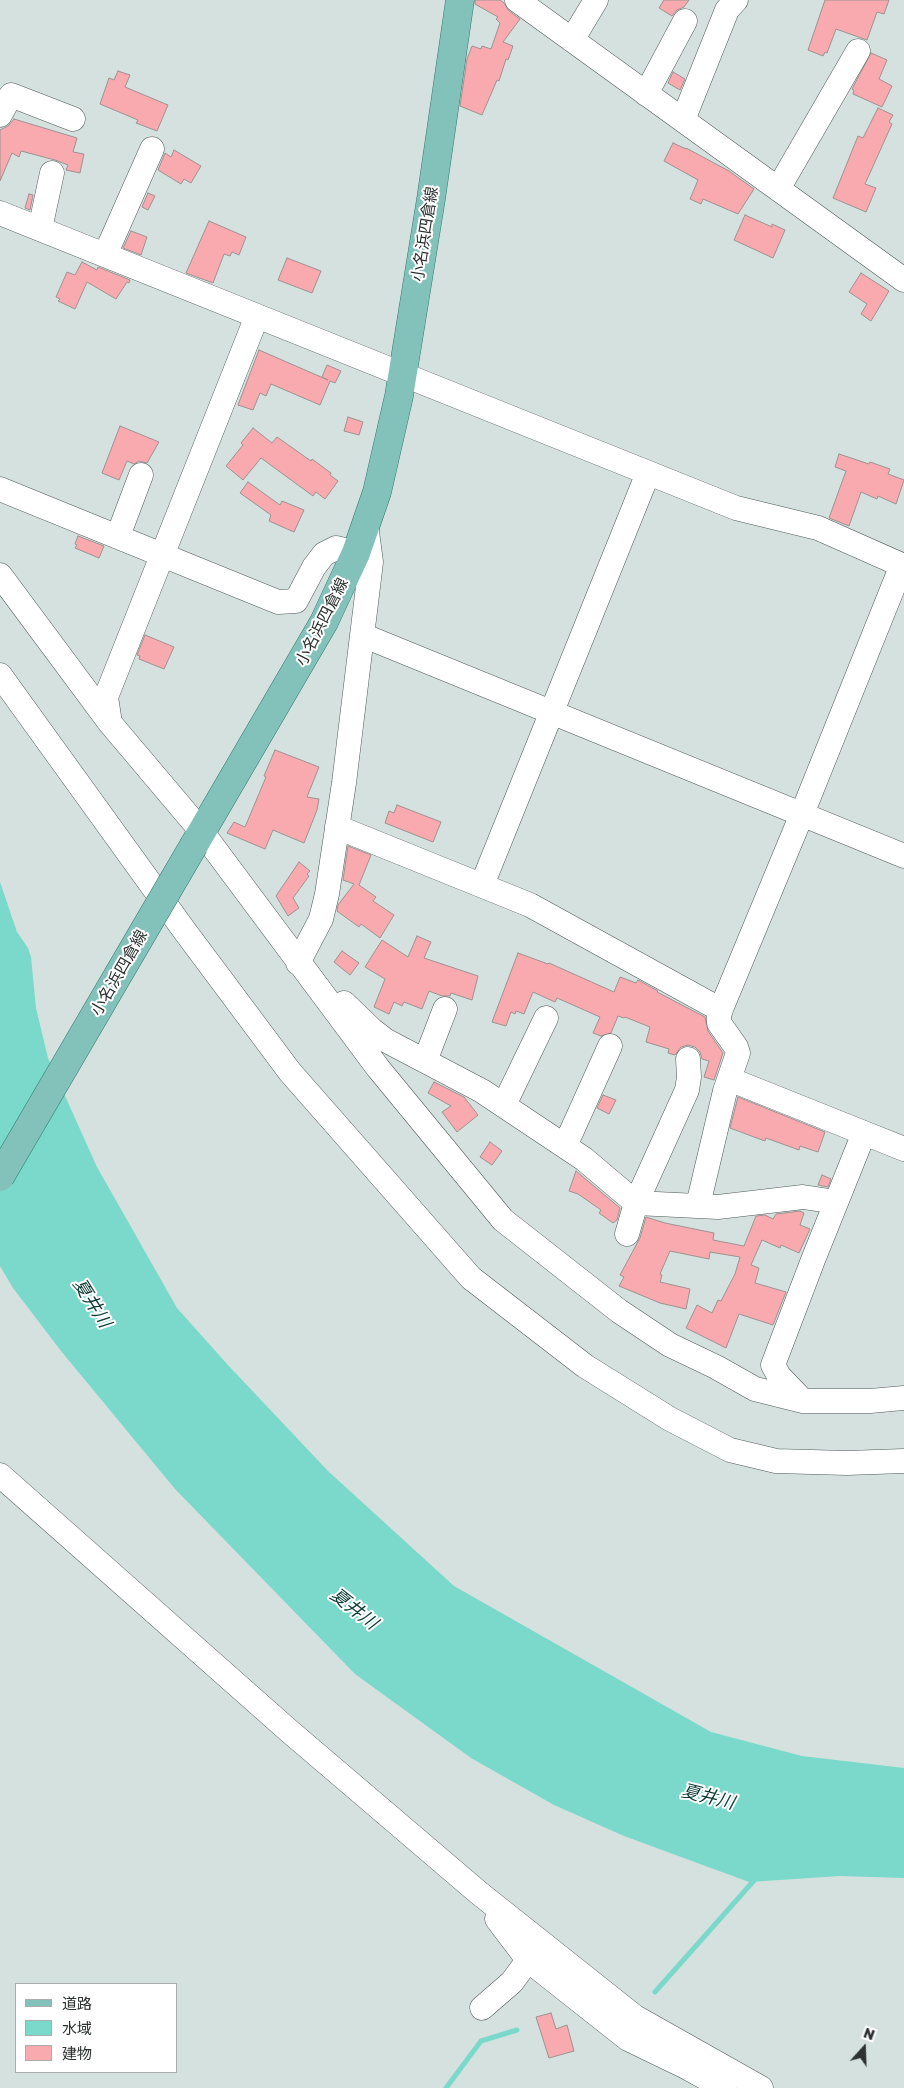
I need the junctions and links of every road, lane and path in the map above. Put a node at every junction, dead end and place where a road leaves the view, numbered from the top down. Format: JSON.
{"nodes":[{"id":1,"x":460,"y":0,"type":"edge"},
{"id":2,"x":517,"y":0,"type":"edge"},
{"id":3,"x":596,"y":0,"type":"edge"},
{"id":4,"x":736,"y":0,"type":"edge"},
{"id":5,"x":685,"y":21,"type":"dead end"},
{"id":6,"x":572,"y":40,"type":"junction"},
{"id":7,"x":858,"y":51,"type":"dead end"},
{"id":8,"x":646,"y":94,"type":"junction"},
{"id":9,"x":0,"y":115,"type":"edge"},
{"id":10,"x":73,"y":119,"type":"dead end"},
{"id":11,"x":683,"y":120,"type":"junction"},
{"id":12,"x":152,"y":148,"type":"dead end"},
{"id":13,"x":52,"y":173,"type":"dead end"},
{"id":14,"x":778,"y":189,"type":"junction"},
{"id":15,"x":0,"y":213,"type":"edge"},
{"id":16,"x":40,"y":229,"type":"junction"},
{"id":17,"x":105,"y":255,"type":"junction"},
{"id":18,"x":904,"y":280,"type":"edge"},
{"id":19,"x":257,"y":316,"type":"junction"},
{"id":20,"x":403,"y":373,"type":"junction"},
{"id":21,"x":648,"y":473,"type":"junction"},
{"id":22,"x":141,"y":475,"type":"dead end"},
{"id":23,"x":0,"y":489,"type":"edge"},
{"id":24,"x":366,"y":524,"type":"junction"},
{"id":25,"x":118,"y":536,"type":"junction"},
{"id":26,"x":356,"y":553,"type":"junction"},
{"id":27,"x":163,"y":554,"type":"junction"},
{"id":28,"x":903,"y":566,"type":"edge"},
{"id":29,"x":0,"y":575,"type":"edge"},
{"id":30,"x":362,"y":635,"type":"junction"},
{"id":31,"x":0,"y":675,"type":"edge"},
{"id":32,"x":551,"y":712,"type":"junction"},
{"id":33,"x":110,"y":722,"type":"junction"},
{"id":34,"x":802,"y":814,"type":"junction"},
{"id":35,"x":337,"y":827,"type":"junction"},
{"id":36,"x":198,"y":838,"type":"junction"},
{"id":37,"x":904,"y":856,"type":"edge"},
{"id":38,"x":482,"y":885,"type":"junction"},
{"id":39,"x":302,"y":968,"type":"junction"},
{"id":40,"x":445,"y":1009,"type":"dead end"},
{"id":41,"x":721,"y":1010,"type":"junction"},
{"id":42,"x":546,"y":1018,"type":"dead end"},
{"id":43,"x":610,"y":1046,"type":"dead end"},
{"id":44,"x":425,"y":1060,"type":"junction"},
{"id":45,"x":727,"y":1085,"type":"junction"},
{"id":46,"x":504,"y":1105,"type":"junction"},
{"id":47,"x":864,"y":1133,"type":"junction"},
{"id":48,"x":565,"y":1146,"type":"junction"},
{"id":49,"x":904,"y":1149,"type":"edge"},
{"id":50,"x":0,"y":1177,"type":"edge"},
{"id":51,"x":836,"y":1202,"type":"junction"},
{"id":52,"x":636,"y":1203,"type":"junction"},
{"id":53,"x":698,"y":1205,"type":"junction"},
{"id":54,"x":627,"y":1234,"type":"dead end"},
{"id":55,"x":904,"y":1398,"type":"edge"},
{"id":56,"x":804,"y":1401,"type":"junction"},
{"id":57,"x":904,"y":1461,"type":"edge"},
{"id":58,"x":0,"y":1475,"type":"edge"},
{"id":59,"x":479,"y":1893,"type":"junction"},
{"id":60,"x":528,"y":1960,"type":"junction"},
{"id":61,"x":482,"y":2008,"type":"dead end"},
{"id":62,"x":724,"y":2088,"type":"edge"},
{"id":63,"x":761,"y":2088,"type":"edge"}],
"edges":[{"from":1,"to":20,"type":"main road","name":"小名浜四倉線"},
{"from":2,"to":6,"type":"street"},
{"from":3,"to":6,"type":"street"},
{"from":4,"to":11,"type":"street"},
{"from":5,"to":8,"type":"street"},
{"from":6,"to":8,"type":"street"},
{"from":7,"to":14,"type":"street"},
{"from":8,"to":11,"type":"street"},
{"from":9,"to":10,"type":"street"},
{"from":11,"to":14,"type":"street"},
{"from":12,"to":17,"type":"street"},
{"from":13,"to":16,"type":"street"},
{"from":14,"to":18,"type":"street"},
{"from":15,"to":16,"type":"street"},
{"from":16,"to":17,"type":"street"},
{"from":17,"to":19,"type":"street"},
{"from":19,"to":20,"type":"street"},
{"from":19,"to":27,"type":"street"},
{"from":20,"to":21,"type":"street"},
{"from":20,"to":24,"type":"main road","name":"小名浜四倉線"},
{"from":21,"to":28,"type":"street"},
{"from":21,"to":32,"type":"street"},
{"from":22,"to":25,"type":"street"},
{"from":23,"to":25,"type":"street"},
{"from":24,"to":26,"type":"main road","name":"小名浜四倉線"},
{"from":24,"to":30,"type":"street"},
{"from":25,"to":27,"type":"street"},
{"from":26,"to":27,"type":"street"},
{"from":26,"to":36,"type":"main road","name":"小名浜四倉線"},
{"from":27,"to":33,"type":"street"},
{"from":28,"to":34,"type":"street"},
{"from":29,"to":33,"type":"street"},
{"from":30,"to":32,"type":"street"},
{"from":30,"to":35,"type":"street"},
{"from":31,"to":57,"type":"street"},
{"from":32,"to":34,"type":"street"},
{"from":32,"to":38,"type":"street"},
{"from":33,"to":36,"type":"street"},
{"from":34,"to":37,"type":"street"},
{"from":34,"to":41,"type":"street"},
{"from":35,"to":38,"type":"street"},
{"from":35,"to":39,"type":"street"},
{"from":36,"to":39,"type":"street"},
{"from":36,"to":50,"type":"main road","name":"小名浜四倉線","bridge":true},
{"from":38,"to":41,"type":"street"},
{"from":39,"to":44,"type":"street"},
{"from":39,"to":56,"type":"street"},
{"from":40,"to":44,"type":"street"},
{"from":41,"to":45,"type":"street"},
{"from":42,"to":46,"type":"street"},
{"from":43,"to":48,"type":"street"},
{"from":44,"to":46,"type":"street"},
{"from":45,"to":47,"type":"street"},
{"from":45,"to":52,"type":"street"},
{"from":45,"to":53,"type":"street"},
{"from":46,"to":48,"type":"street"},
{"from":47,"to":49,"type":"street"},
{"from":47,"to":51,"type":"street"},
{"from":48,"to":52,"type":"street"},
{"from":51,"to":53,"type":"street"},
{"from":51,"to":56,"type":"street"},
{"from":52,"to":53,"type":"street"},
{"from":52,"to":54,"type":"street"},
{"from":55,"to":56,"type":"street"},
{"from":58,"to":59,"type":"street"},
{"from":59,"to":60,"type":"street"},
{"from":59,"to":63,"type":"street"},
{"from":60,"to":61,"type":"street"},
{"from":60,"to":62,"type":"street"}]}
